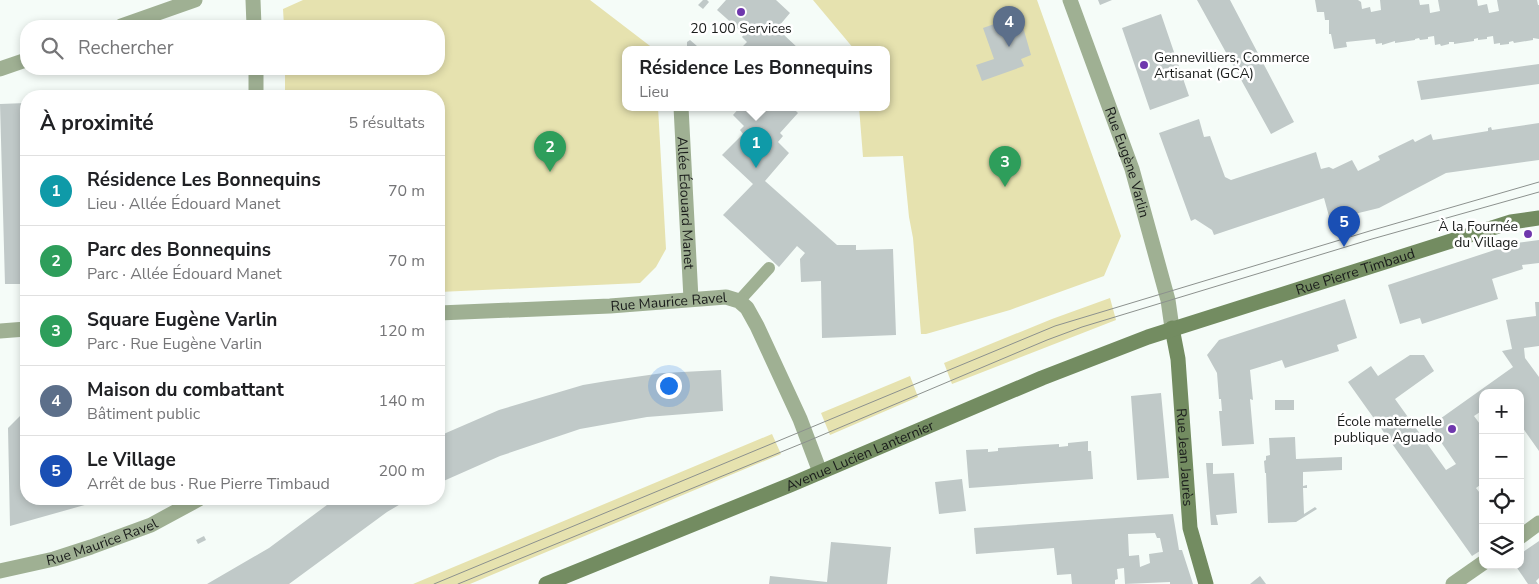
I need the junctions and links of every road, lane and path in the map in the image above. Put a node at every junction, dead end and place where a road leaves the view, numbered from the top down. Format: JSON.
{"nodes":[{"id":1,"x":195,"y":0,"type":"edge"},
{"id":2,"x":253,"y":0,"type":"edge"},
{"id":3,"x":1070,"y":0,"type":"edge"},
{"id":4,"x":138,"y":20,"type":"edge"},
{"id":5,"x":254,"y":20,"type":"edge"},
{"id":6,"x":20,"y":62,"type":"edge"},
{"id":7,"x":0,"y":69,"type":"edge"},
{"id":8,"x":256,"y":75,"type":"edge"},
{"id":9,"x":256,"y":90,"type":"edge"},
{"id":10,"x":681,"y":111,"type":"edge"},
{"id":11,"x":1539,"y":218,"type":"edge"},
{"id":12,"x":769,"y":268,"type":"dead end"},
{"id":13,"x":691,"y":299,"type":"junction"},
{"id":14,"x":739,"y":301,"type":"junction"},
{"id":15,"x":445,"y":314,"type":"edge"},
{"id":16,"x":1172,"y":328,"type":"junction"},
{"id":17,"x":20,"y":330,"type":"edge"},
{"id":18,"x":0,"y":331,"type":"edge"},
{"id":19,"x":820,"y":472,"type":"junction"},
{"id":20,"x":187,"y":505,"type":"edge"},
{"id":21,"x":1539,"y":523,"type":"edge"},
{"id":22,"x":1524,"y":534,"type":"edge"},
{"id":23,"x":1479,"y":566,"type":"edge"},
{"id":24,"x":0,"y":571,"type":"edge"},
{"id":25,"x":546,"y":584,"type":"edge"},
{"id":26,"x":1206,"y":584,"type":"edge"},
{"id":27,"x":1453,"y":584,"type":"edge"}],
"edges":[{"from":1,"to":4,"type":"street"},
{"from":2,"to":5,"type":"street"},
{"from":3,"to":16,"type":"street","name":"Rue Eugène Varlin"},
{"from":6,"to":7,"type":"street"},
{"from":8,"to":9,"type":"street"},
{"from":10,"to":13,"type":"street","name":"Allée Édouard Manet"},
{"from":11,"to":16,"type":"main road","name":"Rue Pierre Timbaud"},
{"from":12,"to":14,"type":"lane"},
{"from":13,"to":14,"type":"street","name":"Rue Maurice Ravel"},
{"from":13,"to":15,"type":"street","name":"Rue Maurice Ravel"},
{"from":14,"to":19,"type":"street","name":"Rue Maurice Ravel"},
{"from":16,"to":19,"type":"main road","name":"Avenue Lucien Lanternier"},
{"from":16,"to":26,"type":"main road","name":"Rue Jean Jaurès"},
{"from":17,"to":18,"type":"street"},
{"from":19,"to":25,"type":"main road","name":"Avenue Lucien Lanternier"},
{"from":20,"to":24,"type":"street","name":"Rue Maurice Ravel"},
{"from":21,"to":22,"type":"street"},
{"from":23,"to":27,"type":"street"}]}
